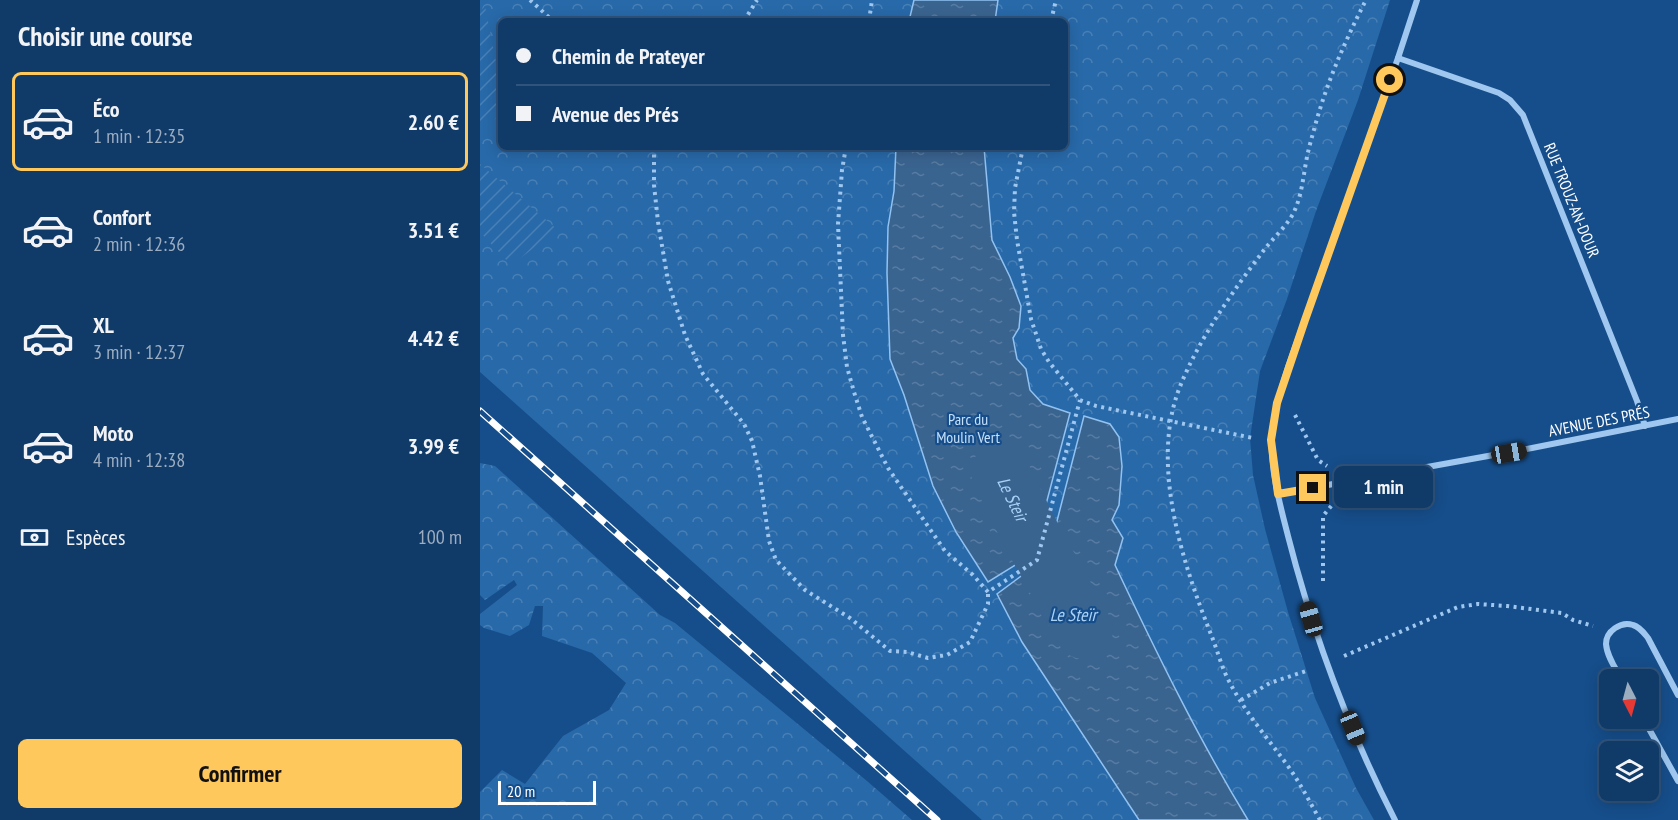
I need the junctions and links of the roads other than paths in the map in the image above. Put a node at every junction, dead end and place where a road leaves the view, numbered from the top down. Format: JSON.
{"nodes":[{"id":1,"x":1417,"y":0,"type":"edge"},
{"id":2,"x":1398,"y":58,"type":"junction"},
{"id":3,"x":1678,"y":419,"type":"edge"},
{"id":4,"x":1645,"y":426,"type":"junction"},
{"id":5,"x":1278,"y":494,"type":"junction"},
{"id":6,"x":1616,"y":669,"type":"edge"},
{"id":7,"x":1678,"y":695,"type":"edge"},
{"id":8,"x":1649,"y":729,"type":"edge"},
{"id":9,"x":1678,"y":781,"type":"edge"},
{"id":10,"x":1395,"y":820,"type":"edge"}],
"edges":[{"from":1,"to":2,"type":"street"},
{"from":2,"to":4,"type":"street","name":"RUE TROUZ-AN-DOUR"},
{"from":2,"to":5,"type":"street"},
{"from":3,"to":4,"type":"street","name":"AVENUE DES PRÉS"},
{"from":4,"to":5,"type":"street","name":"AVENUE DES PRÉS"},
{"from":5,"to":10,"type":"street"},
{"from":6,"to":7,"type":"street"},
{"from":8,"to":9,"type":"street"}]}
